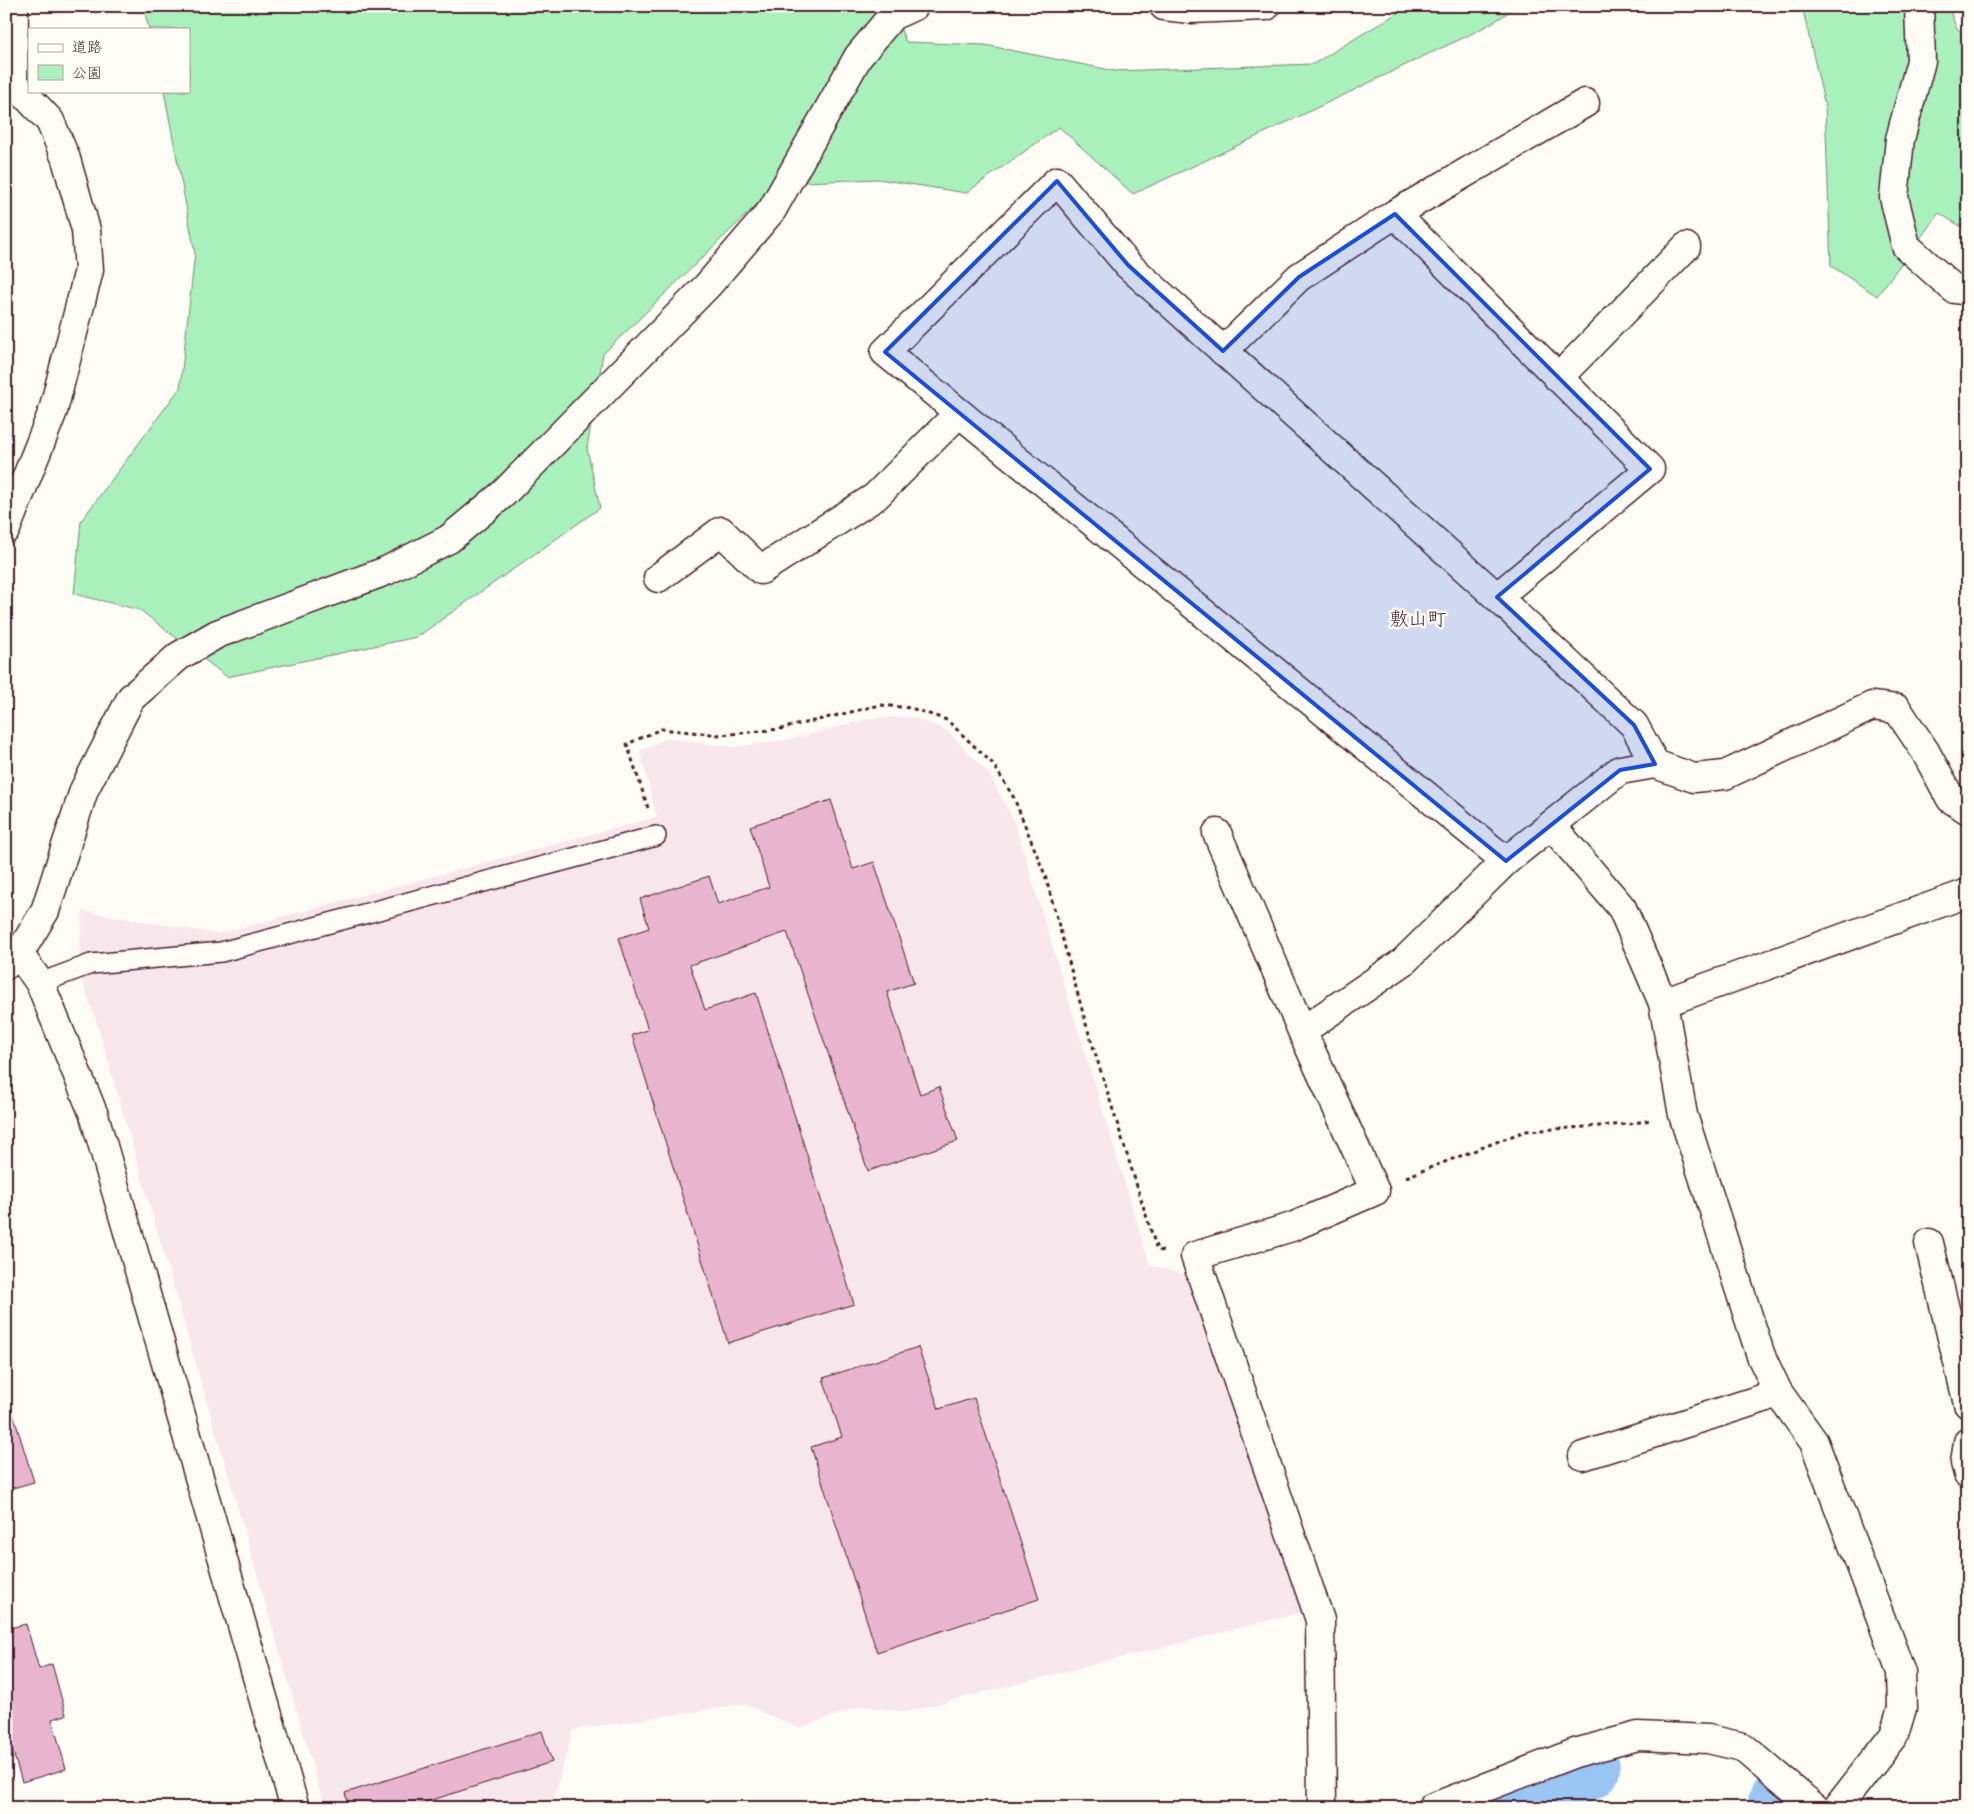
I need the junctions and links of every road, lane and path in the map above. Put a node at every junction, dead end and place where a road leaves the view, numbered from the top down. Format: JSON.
{"nodes":[{"id":1,"x":14,"y":6,"type":"edge"},
{"id":2,"x":914,"y":6,"type":"edge"},
{"id":3,"x":1164,"y":6,"type":"edge"},
{"id":4,"x":1266,"y":6,"type":"edge"},
{"id":5,"x":1919,"y":6,"type":"edge"},
{"id":6,"x":10,"y":83,"type":"edge"},
{"id":7,"x":1585,"y":103,"type":"dead end"},
{"id":8,"x":1395,"y":214,"type":"junction"},
{"id":9,"x":1686,"y":247,"type":"dead end"},
{"id":10,"x":1968,"y":291,"type":"edge"},
{"id":11,"x":1223,"y":351,"type":"junction"},
{"id":12,"x":1558,"y":378,"type":"junction"},
{"id":13,"x":959,"y":413,"type":"junction"},
{"id":14,"x":6,"y":529,"type":"edge"},
{"id":15,"x":658,"y":578,"type":"dead end"},
{"id":16,"x":1497,"y":598,"type":"junction"},
{"id":17,"x":1656,"y":764,"type":"junction"},
{"id":18,"x":1968,"y":810,"type":"edge"},
{"id":19,"x":1552,"y":826,"type":"junction"},
{"id":20,"x":1217,"y":833,"type":"dead end"},
{"id":21,"x":656,"y":836,"type":"joint"},
{"id":22,"x":1506,"y":861,"type":"junction"},
{"id":23,"x":1968,"y":893,"type":"edge"},
{"id":24,"x":13,"y":959,"type":"edge"},
{"id":25,"x":40,"y":983,"type":"junction"},
{"id":26,"x":1663,"y":1004,"type":"junction"},
{"id":27,"x":1302,"y":1031,"type":"junction"},
{"id":28,"x":1683,"y":1115,"type":"junction"},
{"id":29,"x":1374,"y":1191,"type":"junction"},
{"id":30,"x":1929,"y":1243,"type":"dead end"},
{"id":31,"x":1195,"y":1256,"type":"junction"},
{"id":32,"x":1778,"y":1392,"type":"junction"},
{"id":33,"x":1968,"y":1404,"type":"edge"},
{"id":34,"x":1968,"y":1442,"type":"edge"},
{"id":35,"x":1583,"y":1456,"type":"dead end"},
{"id":36,"x":1968,"y":1474,"type":"edge"},
{"id":37,"x":295,"y":1808,"type":"edge"},
{"id":38,"x":1322,"y":1808,"type":"edge"},
{"id":39,"x":1431,"y":1808,"type":"edge"},
{"id":40,"x":1815,"y":1808,"type":"edge"},
{"id":41,"x":1837,"y":1808,"type":"edge"}],
"edges":[{"from":1,"to":6,"type":"street"},
{"from":2,"to":24,"type":"street"},
{"from":3,"to":4,"type":"street"},
{"from":5,"to":10,"type":"street"},
{"from":6,"to":14,"type":"street"},
{"from":7,"to":8,"type":"street"},
{"from":8,"to":11,"type":"street"},
{"from":8,"to":12,"type":"street"},
{"from":9,"to":12,"type":"street"},
{"from":11,"to":13,"type":"street"},
{"from":11,"to":16,"type":"street"},
{"from":12,"to":16,"type":"street"},
{"from":13,"to":15,"type":"street"},
{"from":13,"to":22,"type":"street"},
{"from":16,"to":17,"type":"street"},
{"from":17,"to":18,"type":"street"},
{"from":17,"to":19,"type":"street"},
{"from":19,"to":22,"type":"street"},
{"from":19,"to":26,"type":"street"},
{"from":20,"to":27,"type":"street"},
{"from":21,"to":25,"type":"lane"},
{"from":21,"to":31,"type":"path"},
{"from":22,"to":27,"type":"street"},
{"from":23,"to":26,"type":"street"},
{"from":24,"to":25,"type":"street"},
{"from":25,"to":37,"type":"street"},
{"from":26,"to":28,"type":"street"},
{"from":27,"to":29,"type":"street"},
{"from":28,"to":29,"type":"path"},
{"from":28,"to":32,"type":"street"},
{"from":29,"to":31,"type":"street"},
{"from":30,"to":33,"type":"street"},
{"from":31,"to":38,"type":"street"},
{"from":32,"to":35,"type":"street"},
{"from":32,"to":41,"type":"street"},
{"from":34,"to":36,"type":"street"},
{"from":39,"to":40,"type":"street"}]}
